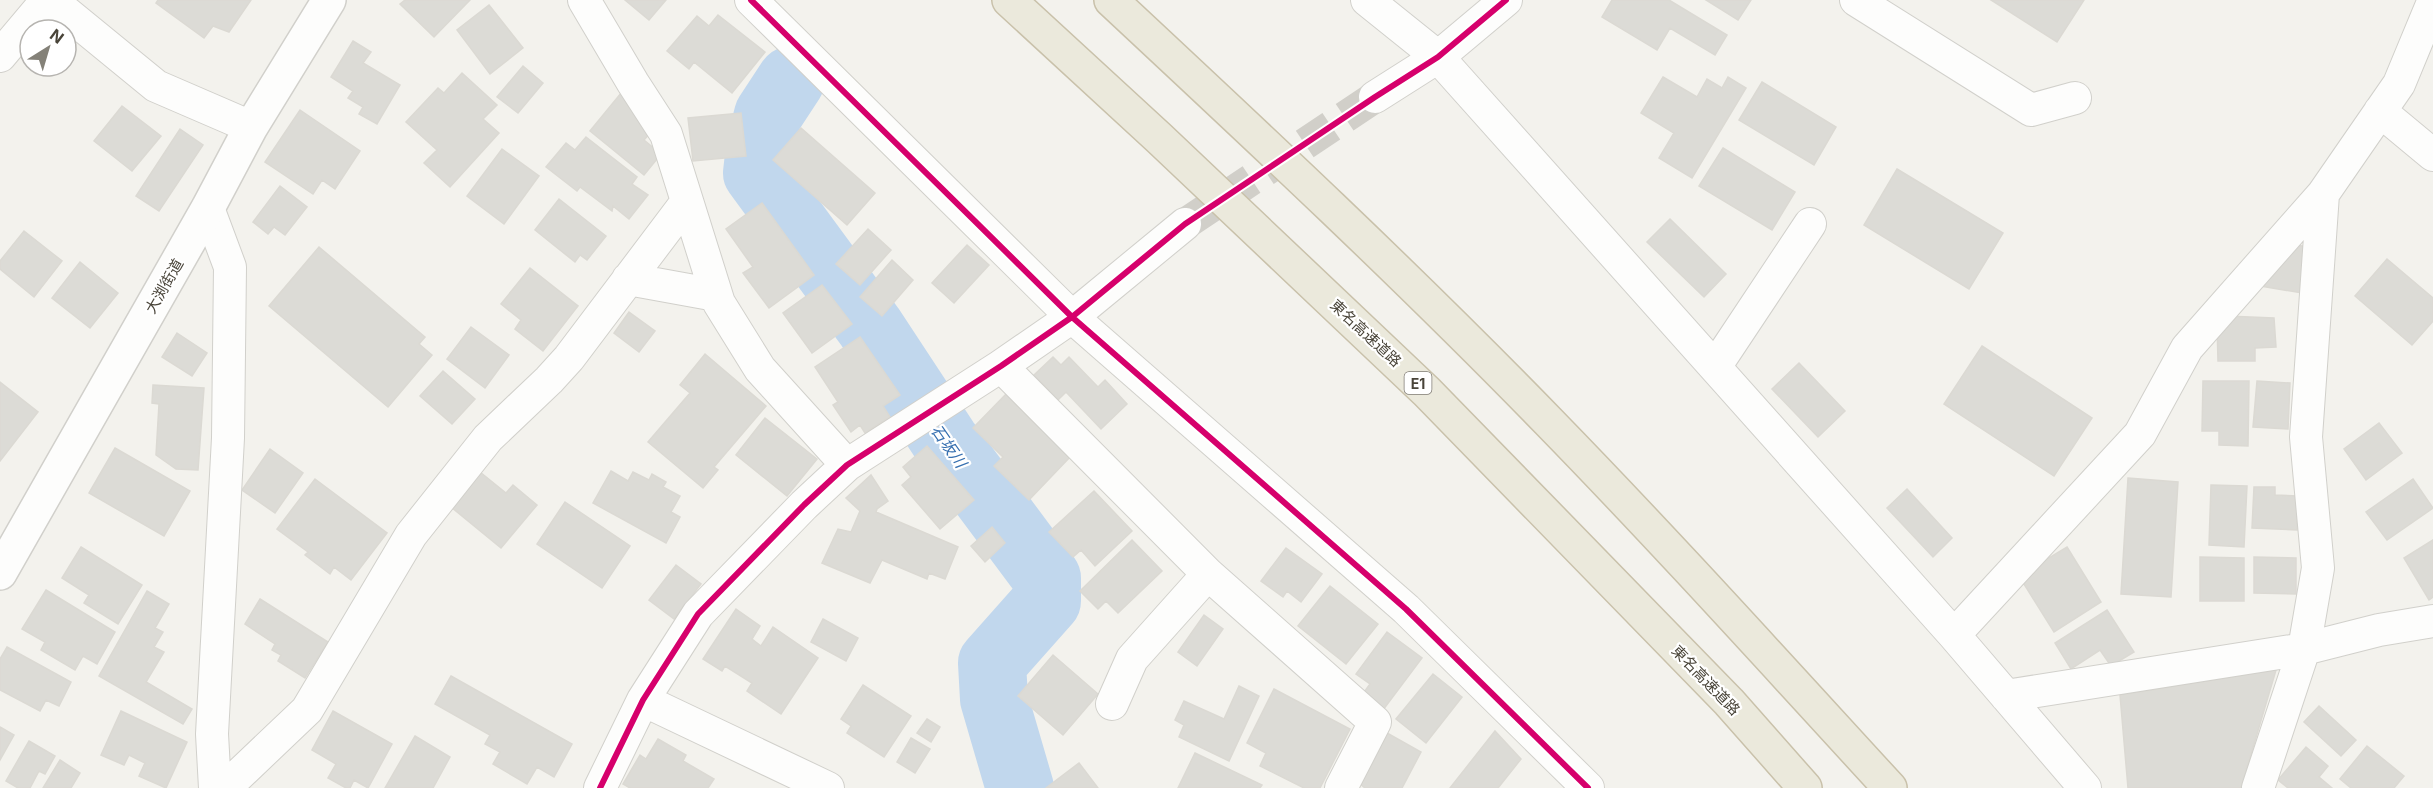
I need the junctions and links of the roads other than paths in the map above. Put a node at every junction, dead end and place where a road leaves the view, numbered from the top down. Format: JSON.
{"nodes":[{"id":1,"x":47,"y":0,"type":"edge"},
{"id":2,"x":51,"y":0,"type":"edge"},
{"id":3,"x":329,"y":0,"type":"edge"},
{"id":4,"x":584,"y":0,"type":"edge"},
{"id":5,"x":751,"y":0,"type":"edge"},
{"id":6,"x":1009,"y":0,"type":"edge"},
{"id":7,"x":1111,"y":0,"type":"edge"},
{"id":8,"x":1367,"y":0,"type":"edge"},
{"id":9,"x":1506,"y":0,"type":"edge"},
{"id":10,"x":1856,"y":0,"type":"edge"},
{"id":11,"x":2433,"y":2,"type":"edge"},
{"id":12,"x":0,"y":56,"type":"edge"},
{"id":13,"x":1438,"y":57,"type":"junction"},
{"id":14,"x":1375,"y":97,"type":"tunnel mouth"},
{"id":15,"x":2075,"y":98,"type":"dead end"},
{"id":16,"x":2380,"y":111,"type":"junction"},
{"id":17,"x":251,"y":127,"type":"junction"},
{"id":18,"x":2433,"y":155,"type":"edge"},
{"id":19,"x":2323,"y":194,"type":"junction"},
{"id":20,"x":686,"y":203,"type":"junction"},
{"id":21,"x":208,"y":208,"type":"junction"},
{"id":22,"x":1185,"y":224,"type":"tunnel mouth"},
{"id":23,"x":1810,"y":224,"type":"dead end"},
{"id":24,"x":628,"y":279,"type":"junction"},
{"id":25,"x":716,"y":295,"type":"junction"},
{"id":26,"x":1072,"y":317,"type":"junction"},
{"id":27,"x":1001,"y":366,"type":"junction"},
{"id":28,"x":1716,"y":367,"type":"junction"},
{"id":29,"x":847,"y":465,"type":"junction"},
{"id":30,"x":0,"y":573,"type":"edge"},
{"id":31,"x":1208,"y":574,"type":"junction"},
{"id":32,"x":2433,"y":621,"type":"edge"},
{"id":33,"x":1954,"y":634,"type":"junction"},
{"id":34,"x":2304,"y":649,"type":"junction"},
{"id":35,"x":2006,"y":696,"type":"junction"},
{"id":36,"x":643,"y":700,"type":"junction"},
{"id":37,"x":1112,"y":704,"type":"dead end"},
{"id":38,"x":215,"y":788,"type":"edge"},
{"id":39,"x":225,"y":788,"type":"edge"},
{"id":40,"x":600,"y":788,"type":"edge"},
{"id":41,"x":828,"y":788,"type":"edge"},
{"id":42,"x":1341,"y":788,"type":"edge"},
{"id":43,"x":1588,"y":788,"type":"edge"},
{"id":44,"x":1804,"y":788,"type":"edge"},
{"id":45,"x":1890,"y":788,"type":"edge"},
{"id":46,"x":2085,"y":788,"type":"edge"},
{"id":47,"x":2258,"y":788,"type":"edge"}],
"edges":[{"from":1,"to":12,"type":"street"},
{"from":2,"to":17,"type":"street"},
{"from":3,"to":17,"type":"street","name":"大渕街道"},
{"from":4,"to":20,"type":"street"},
{"from":5,"to":26,"type":"street"},
{"from":6,"to":44,"type":"highway","name":"東名高速道路","number":"E1"},
{"from":7,"to":45,"type":"highway"},
{"from":8,"to":13,"type":"street"},
{"from":9,"to":13,"type":"street"},
{"from":10,"to":15,"type":"street"},
{"from":11,"to":16,"type":"street"},
{"from":13,"to":14,"type":"street"},
{"from":13,"to":28,"type":"street"},
{"from":16,"to":18,"type":"street"},
{"from":16,"to":19,"type":"street"},
{"from":17,"to":21,"type":"street","name":"大渕街道"},
{"from":19,"to":33,"type":"street"},
{"from":19,"to":34,"type":"street"},
{"from":20,"to":24,"type":"street"},
{"from":20,"to":25,"type":"street"},
{"from":21,"to":30,"type":"street","name":"大渕街道"},
{"from":21,"to":38,"type":"street"},
{"from":22,"to":26,"type":"street"},
{"from":23,"to":28,"type":"street"},
{"from":24,"to":25,"type":"street"},
{"from":24,"to":39,"type":"street"},
{"from":25,"to":29,"type":"street"},
{"from":26,"to":27,"type":"street"},
{"from":26,"to":43,"type":"street"},
{"from":27,"to":29,"type":"street"},
{"from":27,"to":31,"type":"street"},
{"from":28,"to":33,"type":"street"},
{"from":29,"to":36,"type":"street"},
{"from":31,"to":37,"type":"street"},
{"from":31,"to":42,"type":"street"},
{"from":32,"to":34,"type":"street"},
{"from":33,"to":35,"type":"street"},
{"from":34,"to":35,"type":"street"},
{"from":34,"to":47,"type":"street"},
{"from":35,"to":46,"type":"street"},
{"from":36,"to":40,"type":"street"},
{"from":36,"to":41,"type":"street"}]}
